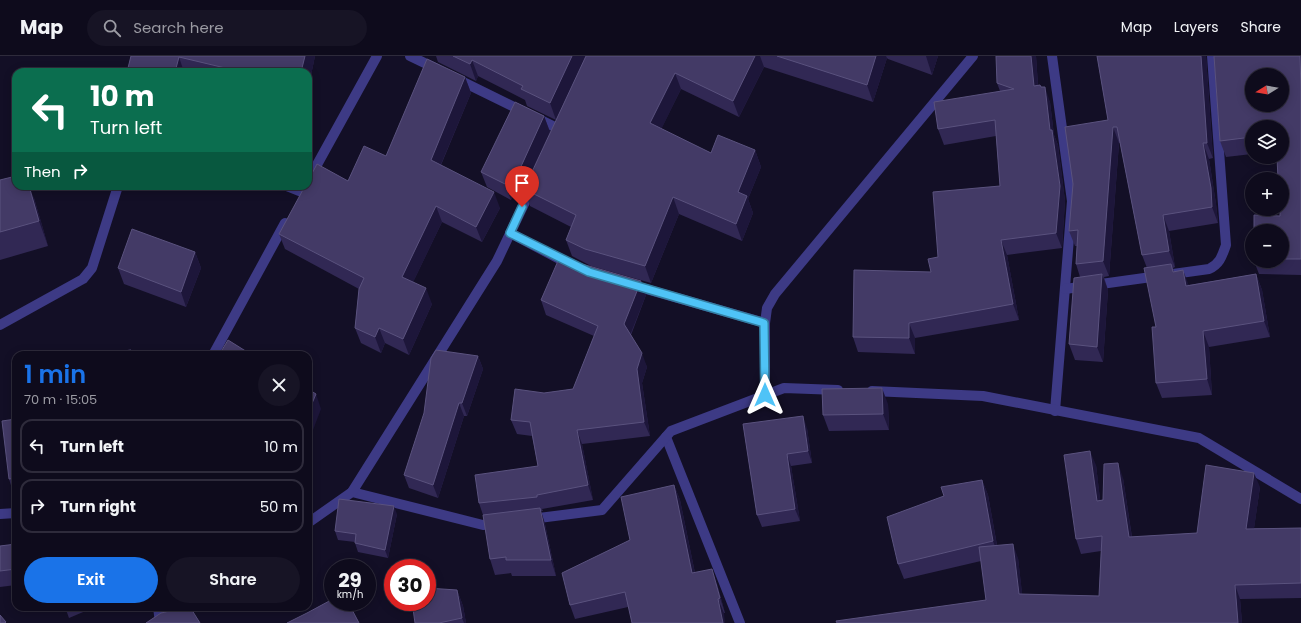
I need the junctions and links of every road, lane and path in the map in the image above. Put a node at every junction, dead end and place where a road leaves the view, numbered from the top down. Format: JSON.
{"nodes":[{"id":1,"x":377,"y":56,"type":"edge"},
{"id":2,"x":410,"y":56,"type":"edge"},
{"id":3,"x":973,"y":56,"type":"edge"},
{"id":4,"x":1052,"y":56,"type":"edge"},
{"id":5,"x":1212,"y":56,"type":"edge"},
{"id":6,"x":559,"y":129,"type":"edge"},
{"id":7,"x":312,"y":174,"type":"edge"},
{"id":8,"x":536,"y":178,"type":"edge"},
{"id":9,"x":117,"y":190,"type":"edge"},
{"id":10,"x":291,"y":212,"type":"edge"},
{"id":11,"x":510,"y":233,"type":"junction"},
{"id":12,"x":578,"y":268,"type":"edge"},
{"id":13,"x":620,"y":281,"type":"edge"},
{"id":14,"x":1065,"y":289,"type":"junction"},
{"id":15,"x":764,"y":323,"type":"junction"},
{"id":16,"x":0,"y":325,"type":"edge"},
{"id":17,"x":215,"y":351,"type":"edge"},
{"id":18,"x":848,"y":390,"type":"edge"},
{"id":19,"x":864,"y":391,"type":"edge"},
{"id":20,"x":765,"y":395,"type":"junction"},
{"id":21,"x":1055,"y":410,"type":"junction"},
{"id":22,"x":666,"y":437,"type":"junction"},
{"id":23,"x":352,"y":492,"type":"junction"},
{"id":24,"x":1301,"y":499,"type":"edge"},
{"id":25,"x":12,"y":513,"type":"edge"},
{"id":26,"x":0,"y":514,"type":"edge"},
{"id":27,"x":312,"y":520,"type":"edge"},
{"id":28,"x":520,"y":520,"type":"edge"},
{"id":29,"x":505,"y":522,"type":"edge"},
{"id":30,"x":158,"y":611,"type":"edge"},
{"id":31,"x":160,"y":623,"type":"edge"},
{"id":32,"x":740,"y":623,"type":"edge"}],
"edges":[{"from":1,"to":7,"type":"street"},
{"from":2,"to":6,"type":"street"},
{"from":3,"to":15,"type":"street"},
{"from":4,"to":14,"type":"street"},
{"from":5,"to":14,"type":"street"},
{"from":8,"to":11,"type":"street"},
{"from":9,"to":16,"type":"street"},
{"from":10,"to":17,"type":"street"},
{"from":11,"to":12,"type":"street"},
{"from":11,"to":23,"type":"street"},
{"from":13,"to":15,"type":"street"},
{"from":14,"to":21,"type":"street"},
{"from":15,"to":20,"type":"street"},
{"from":18,"to":20,"type":"street"},
{"from":19,"to":21,"type":"street"},
{"from":20,"to":22,"type":"street"},
{"from":21,"to":24,"type":"street"},
{"from":22,"to":28,"type":"street"},
{"from":22,"to":32,"type":"street"},
{"from":23,"to":27,"type":"street"},
{"from":23,"to":29,"type":"street"},
{"from":25,"to":26,"type":"street"},
{"from":30,"to":31,"type":"street"}]}
